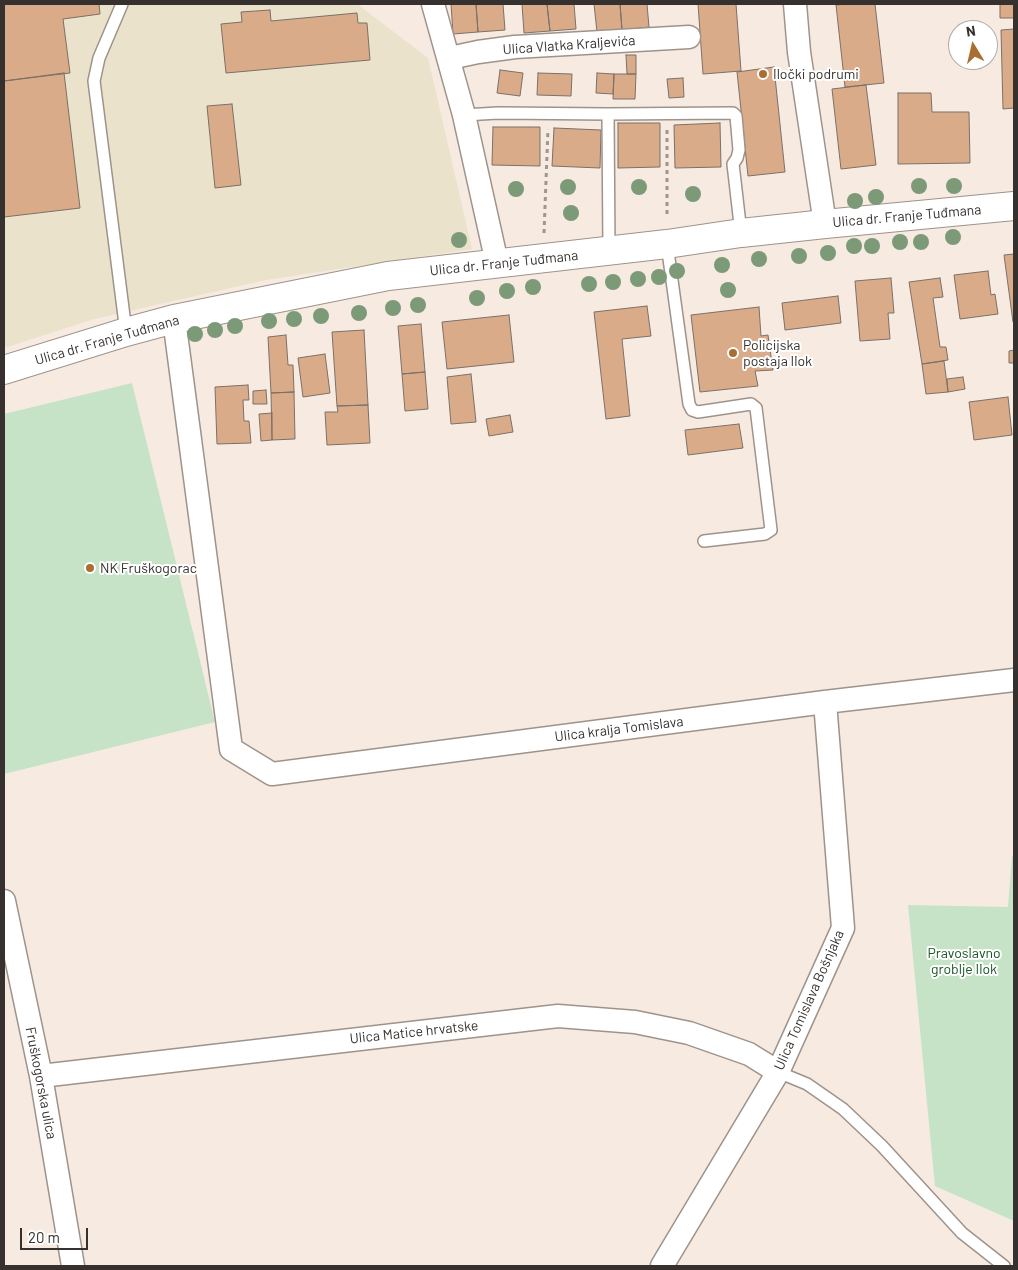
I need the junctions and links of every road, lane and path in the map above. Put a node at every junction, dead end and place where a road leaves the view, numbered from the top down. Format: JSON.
{"nodes":[{"id":1,"x":122,"y":4,"type":"edge"},
{"id":2,"x":414,"y":4,"type":"edge"},
{"id":3,"x":433,"y":4,"type":"edge"},
{"id":4,"x":795,"y":4,"type":"edge"},
{"id":5,"x":441,"y":30,"type":"junction"},
{"id":6,"x":689,"y":37,"type":"dead end"},
{"id":7,"x":450,"y":58,"type":"junction"},
{"id":8,"x":549,"y":114,"type":"junction"},
{"id":9,"x":608,"y":114,"type":"junction"},
{"id":10,"x":667,"y":114,"type":"junction"},
{"id":11,"x":464,"y":115,"type":"junction"},
{"id":12,"x":1014,"y":206,"type":"edge"},
{"id":13,"x":825,"y":224,"type":"junction"},
{"id":14,"x":741,"y":233,"type":"junction"},
{"id":15,"x":667,"y":244,"type":"junction"},
{"id":16,"x":609,"y":251,"type":"junction"},
{"id":17,"x":542,"y":259,"type":"junction"},
{"id":18,"x":498,"y":264,"type":"junction"},
{"id":19,"x":174,"y":319,"type":"junction"},
{"id":20,"x":126,"y":332,"type":"junction"},
{"id":21,"x":4,"y":370,"type":"edge"},
{"id":22,"x":704,"y":541,"type":"dead end"},
{"id":23,"x":1014,"y":680,"type":"edge"},
{"id":24,"x":825,"y":702,"type":"junction"},
{"id":25,"x":4,"y":901,"type":"edge"},
{"id":26,"x":778,"y":1072,"type":"junction"},
{"id":27,"x":41,"y":1076,"type":"junction"},
{"id":28,"x":73,"y":1266,"type":"edge"},
{"id":29,"x":662,"y":1266,"type":"edge"},
{"id":30,"x":1004,"y":1266,"type":"edge"}],
"edges":[{"from":1,"to":20,"type":"lane"},
{"from":2,"to":5,"type":"street"},
{"from":3,"to":5,"type":"street"},
{"from":4,"to":13,"type":"street"},
{"from":5,"to":7,"type":"street"},
{"from":6,"to":7,"type":"street","name":"Ulica Vlatka Kraljevića"},
{"from":7,"to":11,"type":"street"},
{"from":8,"to":9,"type":"lane"},
{"from":8,"to":11,"type":"lane"},
{"from":8,"to":17,"type":"path"},
{"from":9,"to":10,"type":"lane"},
{"from":9,"to":16,"type":"lane"},
{"from":10,"to":14,"type":"lane"},
{"from":10,"to":15,"type":"path"},
{"from":11,"to":18,"type":"street"},
{"from":12,"to":13,"type":"main road","name":"Ulica dr. Franje Tuđmana"},
{"from":13,"to":14,"type":"main road","name":"Ulica dr. Franje Tuđmana"},
{"from":14,"to":15,"type":"main road","name":"Ulica dr. Franje Tuđmana"},
{"from":15,"to":16,"type":"main road","name":"Ulica dr. Franje Tuđmana"},
{"from":15,"to":22,"type":"lane"},
{"from":16,"to":17,"type":"main road","name":"Ulica dr. Franje Tuđmana"},
{"from":17,"to":18,"type":"main road","name":"Ulica dr. Franje Tuđmana"},
{"from":18,"to":19,"type":"main road","name":"Ulica dr. Franje Tuđmana"},
{"from":19,"to":20,"type":"main road","name":"Ulica dr. Franje Tuđmana"},
{"from":19,"to":24,"type":"street","name":"Ulica kralja Tomislava"},
{"from":20,"to":21,"type":"main road","name":"Ulica dr. Franje Tuđmana"},
{"from":23,"to":24,"type":"street","name":"Ulica kralja Tomislava"},
{"from":24,"to":26,"type":"street","name":"Ulica Tomislava Bošnjaka"},
{"from":25,"to":27,"type":"street","name":"Fruškogorska ulica"},
{"from":26,"to":27,"type":"street","name":"Ulica Matice hrvatske"},
{"from":26,"to":29,"type":"street","name":"Ulica Tomislava Bošnjaka"},
{"from":26,"to":30,"type":"lane"},
{"from":27,"to":28,"type":"street","name":"Fruškogorska ulica"}]}
